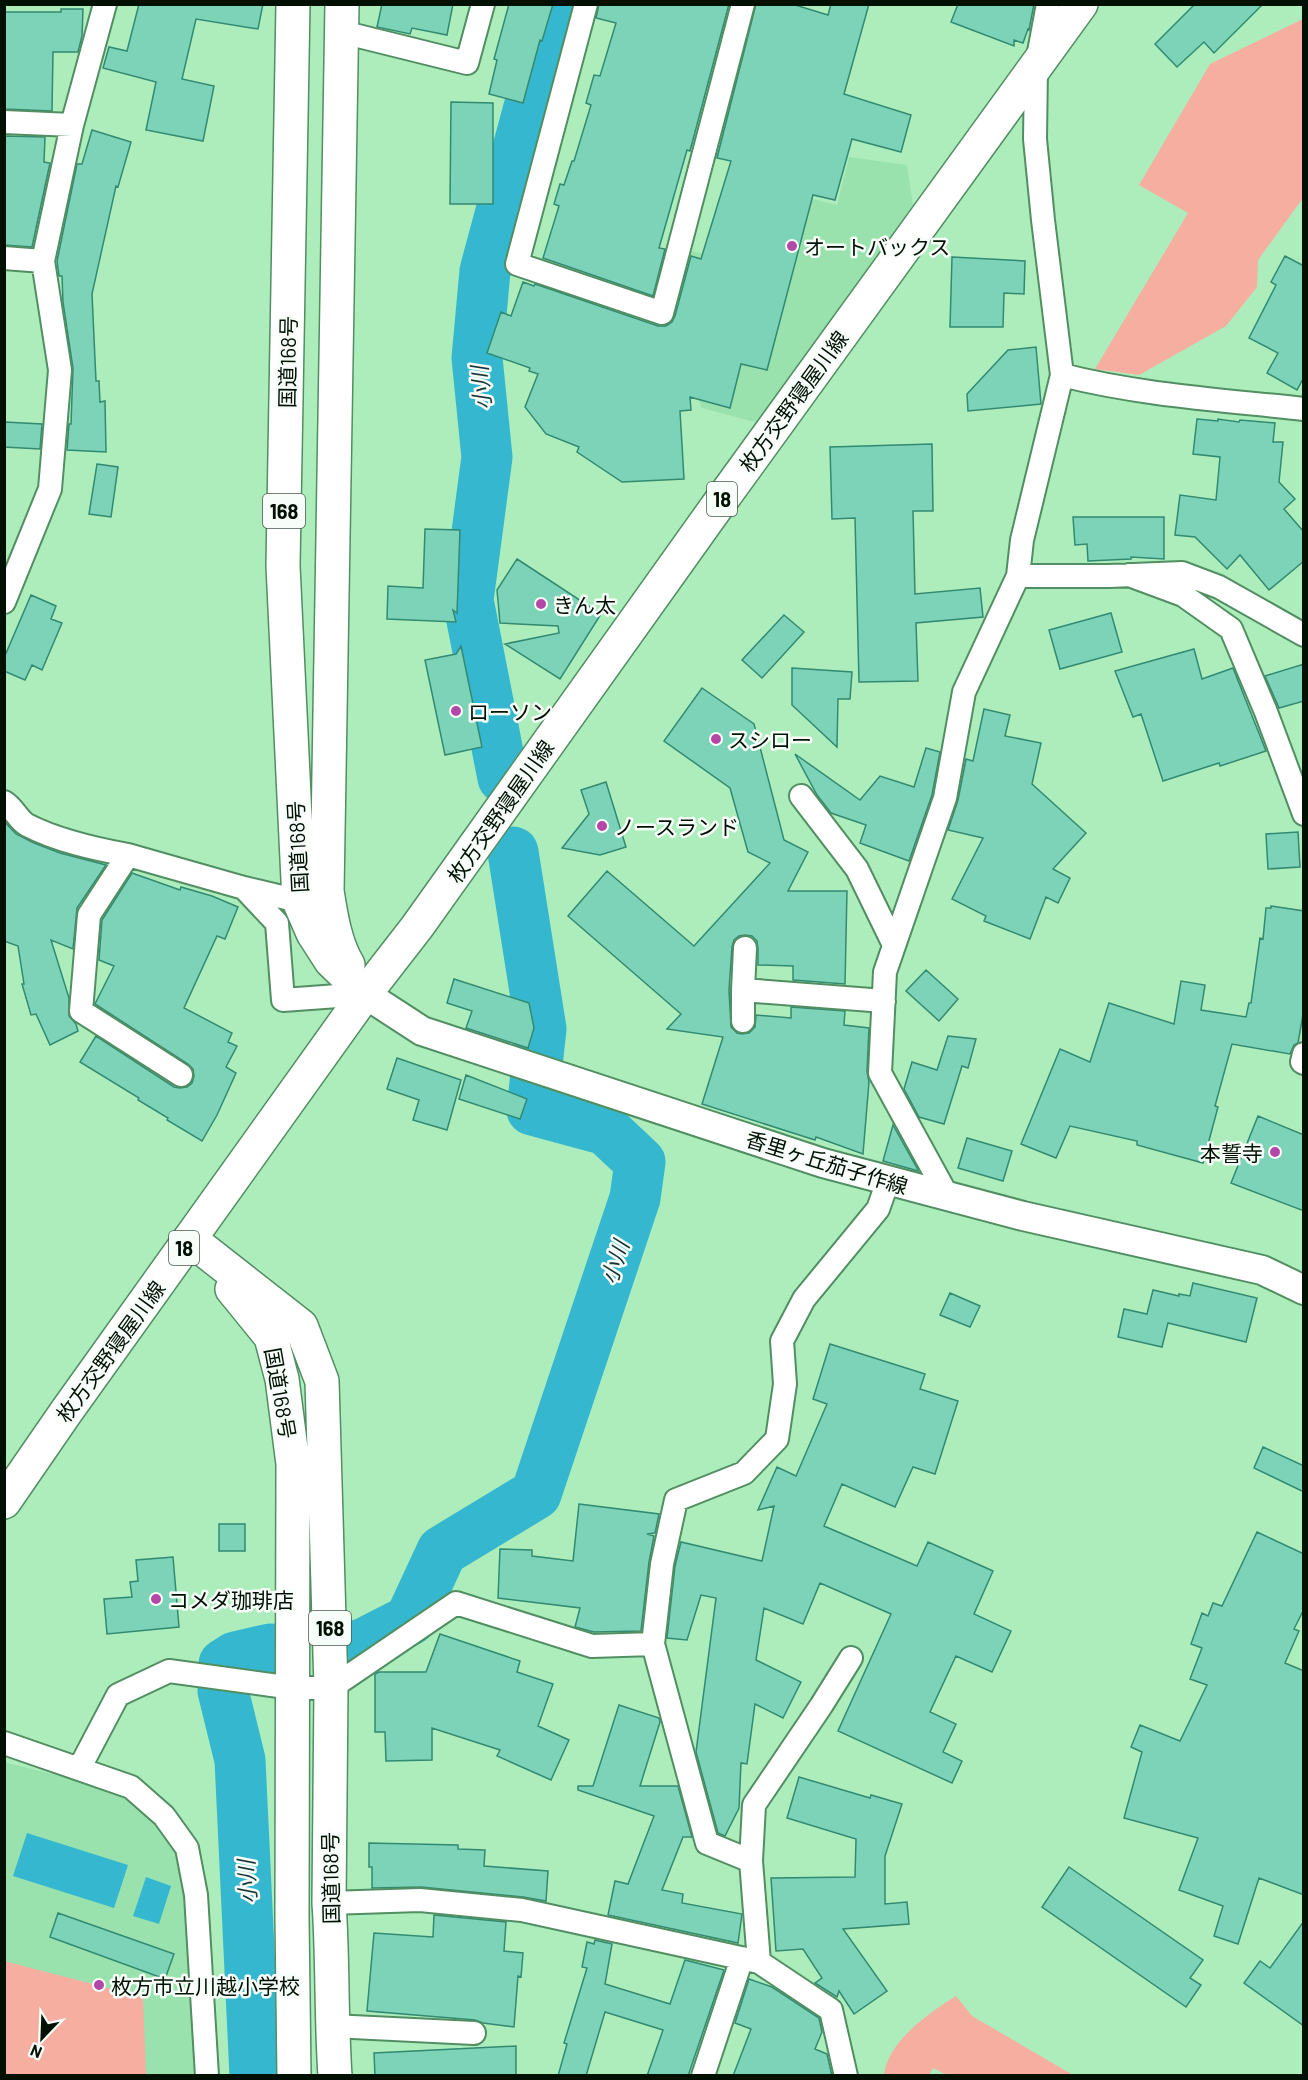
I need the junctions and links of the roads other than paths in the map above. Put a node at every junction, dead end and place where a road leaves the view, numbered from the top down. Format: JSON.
{"nodes":[{"id":1,"x":105,"y":4,"type":"edge"},
{"id":2,"x":293,"y":4,"type":"edge"},
{"id":3,"x":483,"y":4,"type":"edge"},
{"id":4,"x":586,"y":4,"type":"edge"},
{"id":5,"x":743,"y":4,"type":"edge"},
{"id":6,"x":1048,"y":4,"type":"edge"},
{"id":7,"x":1081,"y":4,"type":"edge"},
{"id":8,"x":342,"y":18,"type":"edge"},
{"id":9,"x":1036,"y":68,"type":"junction"},
{"id":10,"x":4,"y":122,"type":"edge"},
{"id":11,"x":72,"y":125,"type":"junction"},
{"id":12,"x":4,"y":258,"type":"edge"},
{"id":13,"x":43,"y":261,"type":"junction"},
{"id":14,"x":1062,"y":375,"type":"junction"},
{"id":15,"x":1303,"y":409,"type":"edge"},
{"id":16,"x":12,"y":564,"type":"edge"},
{"id":17,"x":1129,"y":575,"type":"junction"},
{"id":18,"x":1018,"y":576,"type":"junction"},
{"id":19,"x":4,"y":602,"type":"edge"},
{"id":20,"x":1304,"y":635,"type":"edge"},
{"id":21,"x":801,"y":796,"type":"dead end"},
{"id":22,"x":4,"y":802,"type":"edge"},
{"id":23,"x":1304,"y":814,"type":"edge"},
{"id":24,"x":128,"y":855,"type":"junction"},
{"id":25,"x":244,"y":888,"type":"junction"},
{"id":26,"x":298,"y":902,"type":"junction"},
{"id":27,"x":894,"y":945,"type":"junction"},
{"id":28,"x":745,"y":948,"type":"dead end"},
{"id":29,"x":743,"y":990,"type":"junction"},
{"id":30,"x":365,"y":994,"type":"junction"},
{"id":31,"x":884,"y":1001,"type":"junction"},
{"id":32,"x":743,"y":1021,"type":"dead end"},
{"id":33,"x":1304,"y":1054,"type":"edge"},
{"id":34,"x":1304,"y":1063,"type":"edge"},
{"id":35,"x":181,"y":1076,"type":"dead end"},
{"id":36,"x":888,"y":1181,"type":"junction"},
{"id":37,"x":948,"y":1197,"type":"junction"},
{"id":38,"x":190,"y":1239,"type":"junction"},
{"id":39,"x":1304,"y":1290,"type":"edge"},
{"id":40,"x":4,"y":1502,"type":"edge"},
{"id":41,"x":653,"y":1644,"type":"junction"},
{"id":42,"x":851,"y":1658,"type":"dead end"},
{"id":43,"x":293,"y":1688,"type":"junction"},
{"id":44,"x":331,"y":1688,"type":"junction"},
{"id":45,"x":4,"y":1743,"type":"edge"},
{"id":46,"x":79,"y":1769,"type":"junction"},
{"id":47,"x":751,"y":1861,"type":"junction"},
{"id":48,"x":329,"y":1903,"type":"junction"},
{"id":49,"x":751,"y":1960,"type":"junction"},
{"id":50,"x":332,"y":2026,"type":"junction"},
{"id":51,"x":474,"y":2033,"type":"dead end"},
{"id":52,"x":207,"y":2076,"type":"edge"},
{"id":53,"x":294,"y":2076,"type":"edge"},
{"id":54,"x":335,"y":2076,"type":"edge"},
{"id":55,"x":703,"y":2076,"type":"edge"},
{"id":56,"x":846,"y":2076,"type":"edge"}],
"edges":[{"from":1,"to":11,"type":"street"},
{"from":2,"to":26,"type":"main road","name":"国道168号","number":"168"},
{"from":3,"to":8,"type":"street"},
{"from":4,"to":5,"type":"street"},
{"from":6,"to":9,"type":"street"},
{"from":7,"to":9,"type":"main road","name":"枚方交野寝屋川線","number":"18"},
{"from":8,"to":30,"type":"main road","name":"国道168号","number":"168"},
{"from":9,"to":14,"type":"street"},
{"from":9,"to":30,"type":"main road","name":"枚方交野寝屋川線","number":"18"},
{"from":10,"to":11,"type":"street"},
{"from":11,"to":13,"type":"street"},
{"from":12,"to":13,"type":"street"},
{"from":13,"to":16,"type":"street"},
{"from":14,"to":15,"type":"street"},
{"from":14,"to":18,"type":"street"},
{"from":16,"to":19,"type":"street"},
{"from":17,"to":18,"type":"street"},
{"from":17,"to":20,"type":"street"},
{"from":17,"to":23,"type":"street"},
{"from":18,"to":27,"type":"street"},
{"from":21,"to":27,"type":"street"},
{"from":22,"to":24,"type":"street"},
{"from":24,"to":25,"type":"street"},
{"from":24,"to":35,"type":"street"},
{"from":25,"to":26,"type":"street"},
{"from":25,"to":30,"type":"street"},
{"from":26,"to":30,"type":"main road","name":"国道168号","number":"168"},
{"from":27,"to":31,"type":"street"},
{"from":28,"to":29,"type":"street"},
{"from":29,"to":31,"type":"street"},
{"from":29,"to":32,"type":"street"},
{"from":30,"to":36,"type":"street","name":"香里ヶ丘茄子作線"},
{"from":30,"to":38,"type":"main road","name":"枚方交野寝屋川線","number":"18"},
{"from":31,"to":37,"type":"street"},
{"from":33,"to":34,"type":"street"},
{"from":36,"to":37,"type":"street","name":"香里ヶ丘茄子作線"},
{"from":36,"to":41,"type":"street"},
{"from":37,"to":39,"type":"street","name":"香里ヶ丘茄子作線"},
{"from":38,"to":40,"type":"main road","name":"枚方交野寝屋川線","number":"18"},
{"from":38,"to":43,"type":"main road","name":"国道168号"},
{"from":38,"to":44,"type":"main road","name":"国道168号","number":"168"},
{"from":41,"to":44,"type":"street"},
{"from":41,"to":47,"type":"street"},
{"from":42,"to":47,"type":"street"},
{"from":43,"to":44,"type":"street"},
{"from":43,"to":46,"type":"street"},
{"from":43,"to":53,"type":"main road","name":"国道168号"},
{"from":44,"to":48,"type":"main road","name":"国道168号","number":"168"},
{"from":45,"to":46,"type":"street"},
{"from":46,"to":52,"type":"street"},
{"from":47,"to":49,"type":"street"},
{"from":48,"to":49,"type":"street"},
{"from":48,"to":50,"type":"main road","name":"国道168号","number":"168"},
{"from":49,"to":55,"type":"street"},
{"from":49,"to":56,"type":"street"},
{"from":50,"to":51,"type":"street"},
{"from":50,"to":54,"type":"main road","name":"国道168号","number":"168"}]}
